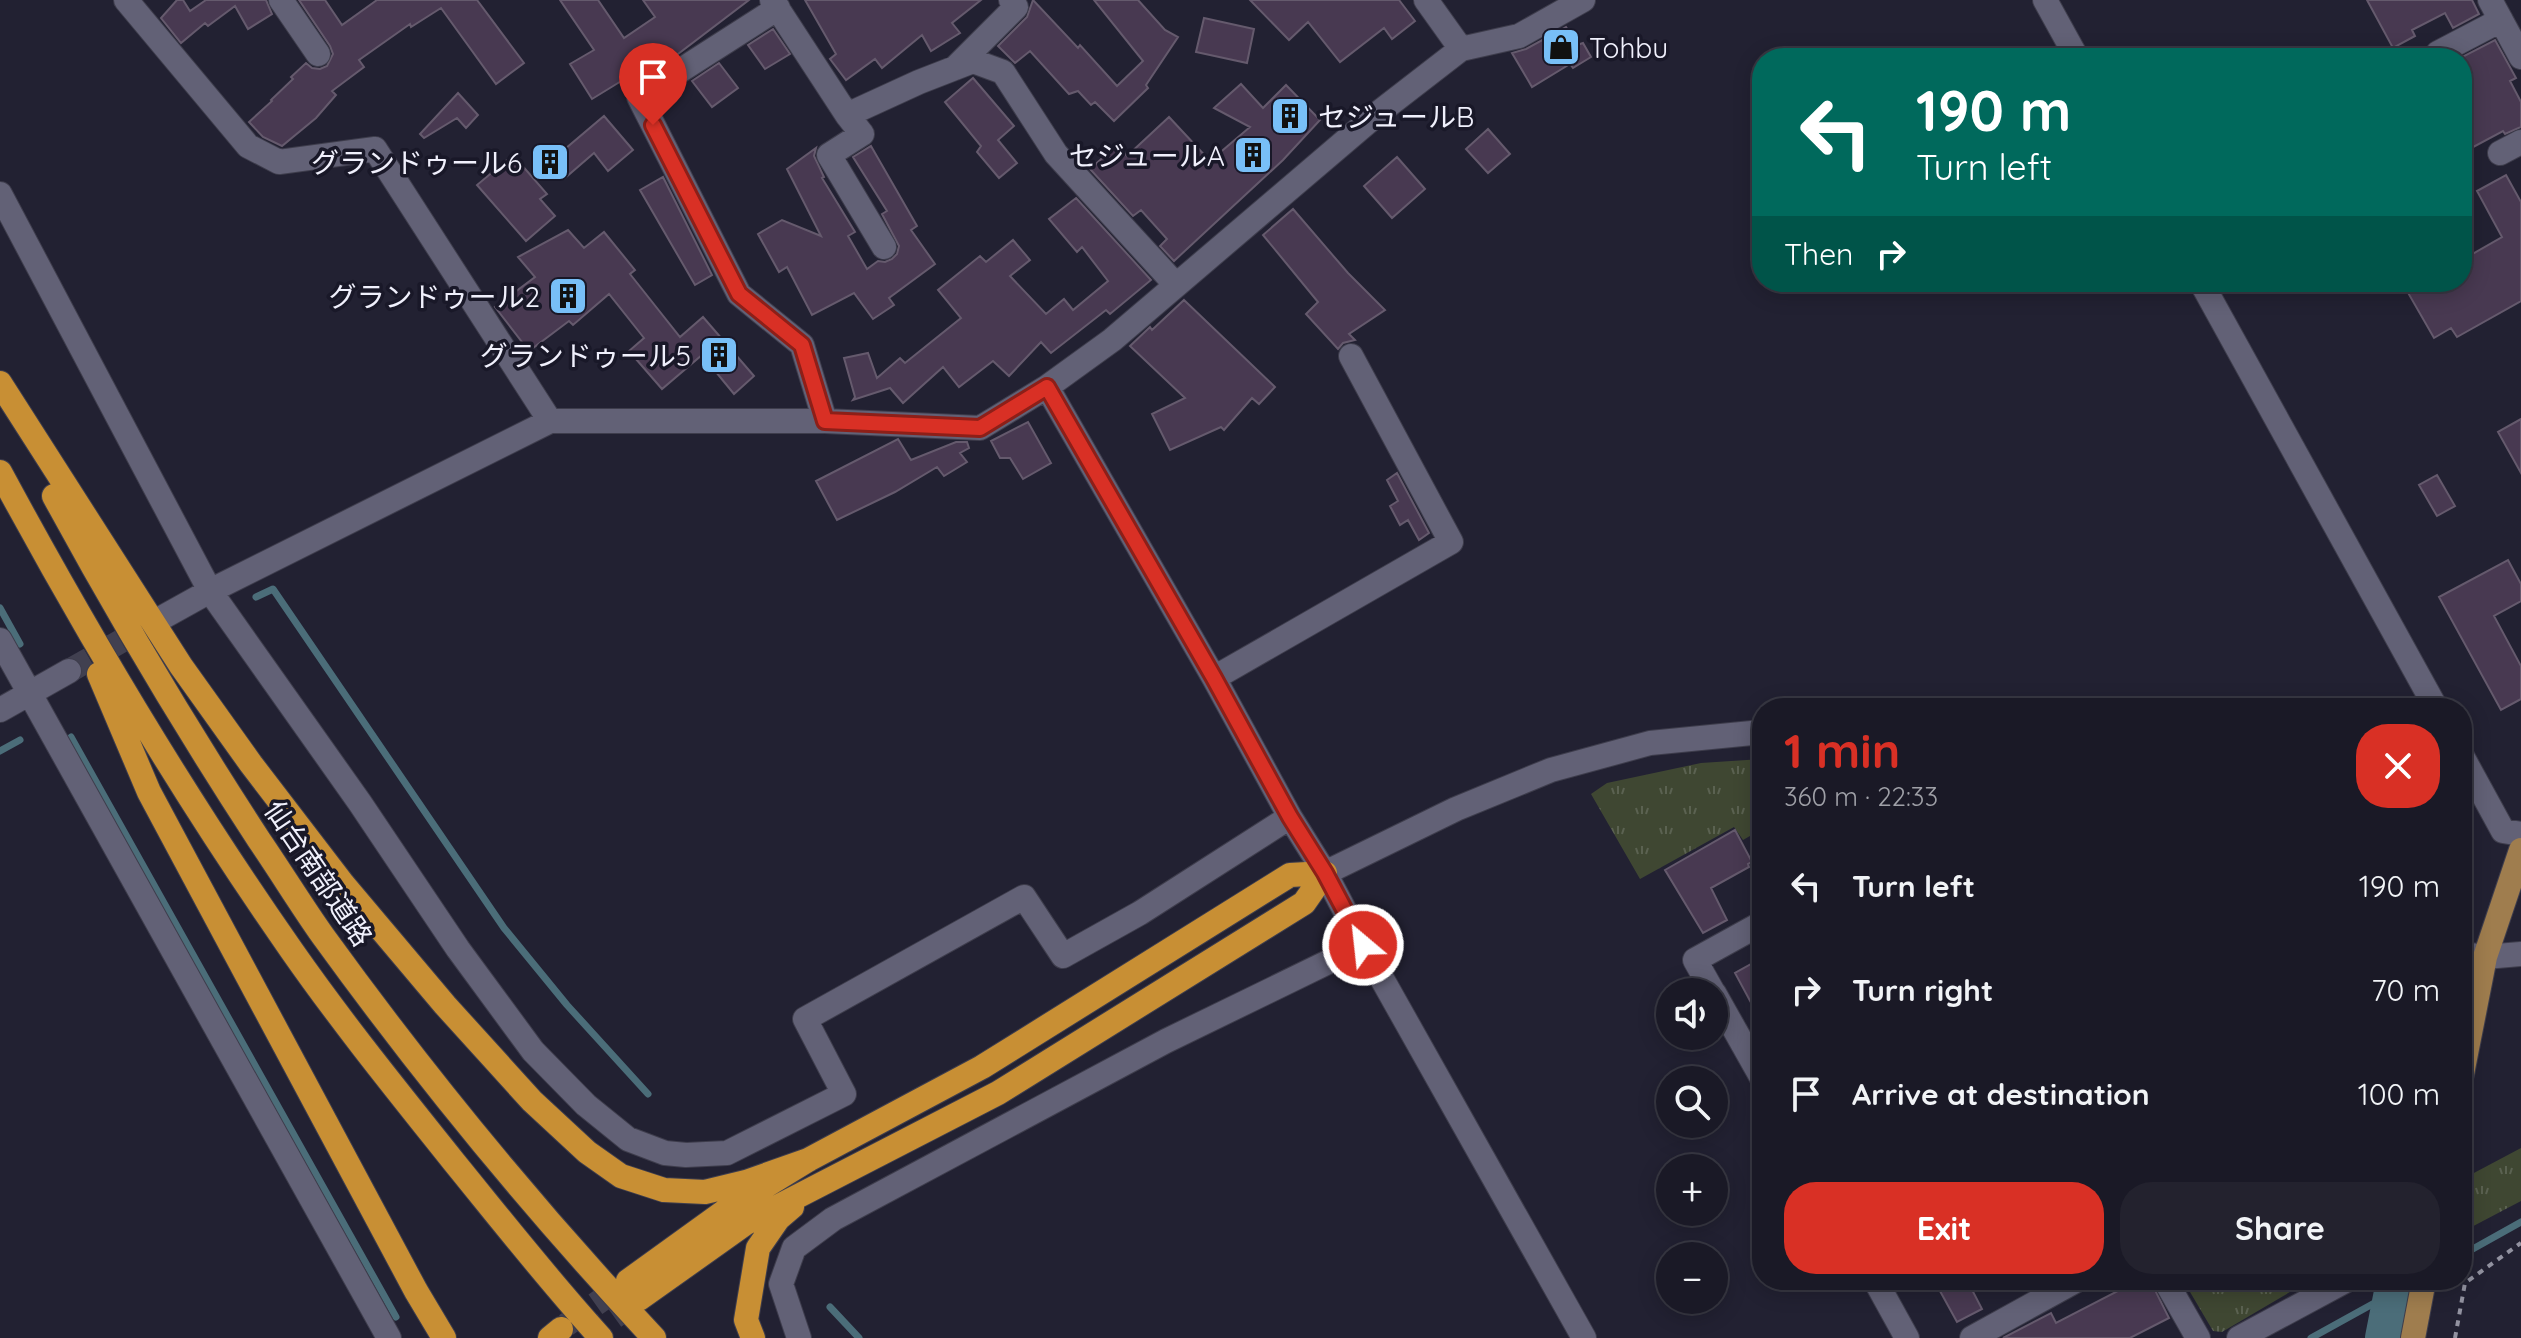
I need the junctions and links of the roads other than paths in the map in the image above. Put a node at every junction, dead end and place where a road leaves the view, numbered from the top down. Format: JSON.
{"nodes":[{"id":1,"x":126,"y":0,"type":"edge"},
{"id":2,"x":281,"y":0,"type":"edge"},
{"id":3,"x":1011,"y":0,"type":"edge"},
{"id":4,"x":1583,"y":0,"type":"edge"},
{"id":5,"x":2045,"y":0,"type":"edge"},
{"id":6,"x":1434,"y":2,"type":"edge"},
{"id":7,"x":775,"y":4,"type":"edge"},
{"id":8,"x":2495,"y":10,"type":"edge"},
{"id":9,"x":2071,"y":48,"type":"edge"},
{"id":10,"x":2445,"y":48,"type":"edge"},
{"id":11,"x":1461,"y":49,"type":"junction"},
{"id":12,"x":318,"y":54,"type":"dead end"},
{"id":13,"x":2521,"y":57,"type":"edge"},
{"id":14,"x":955,"y":68,"type":"junction"},
{"id":15,"x":847,"y":115,"type":"junction"},
{"id":16,"x":0,"y":194,"type":"edge"},
{"id":17,"x":884,"y":247,"type":"dead end"},
{"id":18,"x":1175,"y":284,"type":"junction"},
{"id":19,"x":2207,"y":292,"type":"edge"},
{"id":20,"x":1351,"y":356,"type":"dead end"},
{"id":21,"x":0,"y":383,"type":"edge"},
{"id":22,"x":1047,"y":387,"type":"junction"},
{"id":23,"x":0,"y":396,"type":"edge"},
{"id":24,"x":550,"y":421,"type":"junction"},
{"id":25,"x":825,"y":421,"type":"junction"},
{"id":26,"x":0,"y":472,"type":"edge"},
{"id":27,"x":64,"y":590,"type":"junction"},
{"id":28,"x":210,"y":591,"type":"junction"},
{"id":29,"x":165,"y":616,"type":"tunnel mouth"},
{"id":30,"x":0,"y":640,"type":"edge"},
{"id":31,"x":69,"y":671,"type":"tunnel mouth"},
{"id":32,"x":1214,"y":678,"type":"junction"},
{"id":33,"x":29,"y":694,"type":"junction"},
{"id":34,"x":2430,"y":698,"type":"edge"},
{"id":35,"x":0,"y":710,"type":"edge"},
{"id":36,"x":1752,"y":733,"type":"edge"},
{"id":37,"x":2472,"y":774,"type":"edge"},
{"id":38,"x":1290,"y":817,"type":"junction"},
{"id":39,"x":2521,"y":834,"type":"edge"},
{"id":40,"x":2521,"y":850,"type":"edge"},
{"id":41,"x":1325,"y":873,"type":"junction"},
{"id":42,"x":1752,"y":929,"type":"edge"},
{"id":43,"x":1363,"y":945,"type":"junction"},
{"id":44,"x":2521,"y":954,"type":"edge"},
{"id":45,"x":2474,"y":956,"type":"edge"},
{"id":46,"x":1706,"y":978,"type":"edge"},
{"id":47,"x":1728,"y":1017,"type":"edge"},
{"id":48,"x":1752,"y":1060,"type":"edge"},
{"id":49,"x":808,"y":1160,"type":"junction"},
{"id":50,"x":822,"y":1184,"type":"junction"},
{"id":51,"x":1881,"y":1290,"type":"edge"},
{"id":52,"x":2059,"y":1290,"type":"edge"},
{"id":53,"x":2171,"y":1290,"type":"edge"},
{"id":54,"x":2328,"y":1290,"type":"edge"},
{"id":55,"x":2422,"y":1290,"type":"edge"},
{"id":56,"x":389,"y":1338,"type":"edge"},
{"id":57,"x":444,"y":1338,"type":"edge"},
{"id":58,"x":601,"y":1338,"type":"edge"},
{"id":59,"x":654,"y":1338,"type":"edge"},
{"id":60,"x":753,"y":1338,"type":"edge"},
{"id":61,"x":799,"y":1338,"type":"edge"},
{"id":62,"x":1584,"y":1338,"type":"edge"},
{"id":63,"x":1907,"y":1338,"type":"edge"},
{"id":64,"x":1972,"y":1338,"type":"edge"},
{"id":65,"x":2198,"y":1338,"type":"edge"},
{"id":66,"x":2239,"y":1338,"type":"edge"},
{"id":67,"x":2413,"y":1338,"type":"edge"}],
"edges":[{"from":1,"to":24,"type":"street"},
{"from":2,"to":12,"type":"street"},
{"from":3,"to":14,"type":"street"},
{"from":4,"to":11,"type":"street"},
{"from":5,"to":9,"type":"street"},
{"from":6,"to":11,"type":"street"},
{"from":7,"to":15,"type":"street"},
{"from":7,"to":25,"type":"street"},
{"from":8,"to":10,"type":"street"},
{"from":8,"to":13,"type":"street"},
{"from":11,"to":18,"type":"street"},
{"from":14,"to":15,"type":"street"},
{"from":14,"to":18,"type":"street"},
{"from":15,"to":17,"type":"street"},
{"from":16,"to":28,"type":"street"},
{"from":18,"to":22,"type":"street"},
{"from":19,"to":34,"type":"street"},
{"from":20,"to":32,"type":"street"},
{"from":21,"to":49,"type":"highway"},
{"from":22,"to":25,"type":"street"},
{"from":22,"to":32,"type":"street"},
{"from":23,"to":59,"type":"highway","name":"仙台南部道路"},
{"from":24,"to":25,"type":"street"},
{"from":24,"to":28,"type":"street"},
{"from":26,"to":27,"type":"highway"},
{"from":27,"to":57,"type":"highway"},
{"from":27,"to":58,"type":"highway"},
{"from":28,"to":29,"type":"street"},
{"from":28,"to":38,"type":"street"},
{"from":30,"to":33,"type":"street"},
{"from":31,"to":33,"type":"street"},
{"from":32,"to":38,"type":"street"},
{"from":33,"to":35,"type":"street"},
{"from":33,"to":56,"type":"street"},
{"from":36,"to":41,"type":"street"},
{"from":37,"to":39,"type":"street"},
{"from":38,"to":41,"type":"street"},
{"from":40,"to":45,"type":"main road"},
{"from":41,"to":43,"type":"street"},
{"from":41,"to":49,"type":"highway"},
{"from":41,"to":50,"type":"highway"},
{"from":42,"to":46,"type":"street"},
{"from":43,"to":61,"type":"street"},
{"from":43,"to":62,"type":"street"},
{"from":44,"to":45,"type":"street"},
{"from":47,"to":48,"type":"street"},
{"from":49,"to":50,"type":"highway"},
{"from":50,"to":60,"type":"highway"},
{"from":51,"to":63,"type":"street"},
{"from":52,"to":64,"type":"street"},
{"from":53,"to":65,"type":"street"},
{"from":54,"to":66,"type":"street"},
{"from":55,"to":67,"type":"main road"}]}
